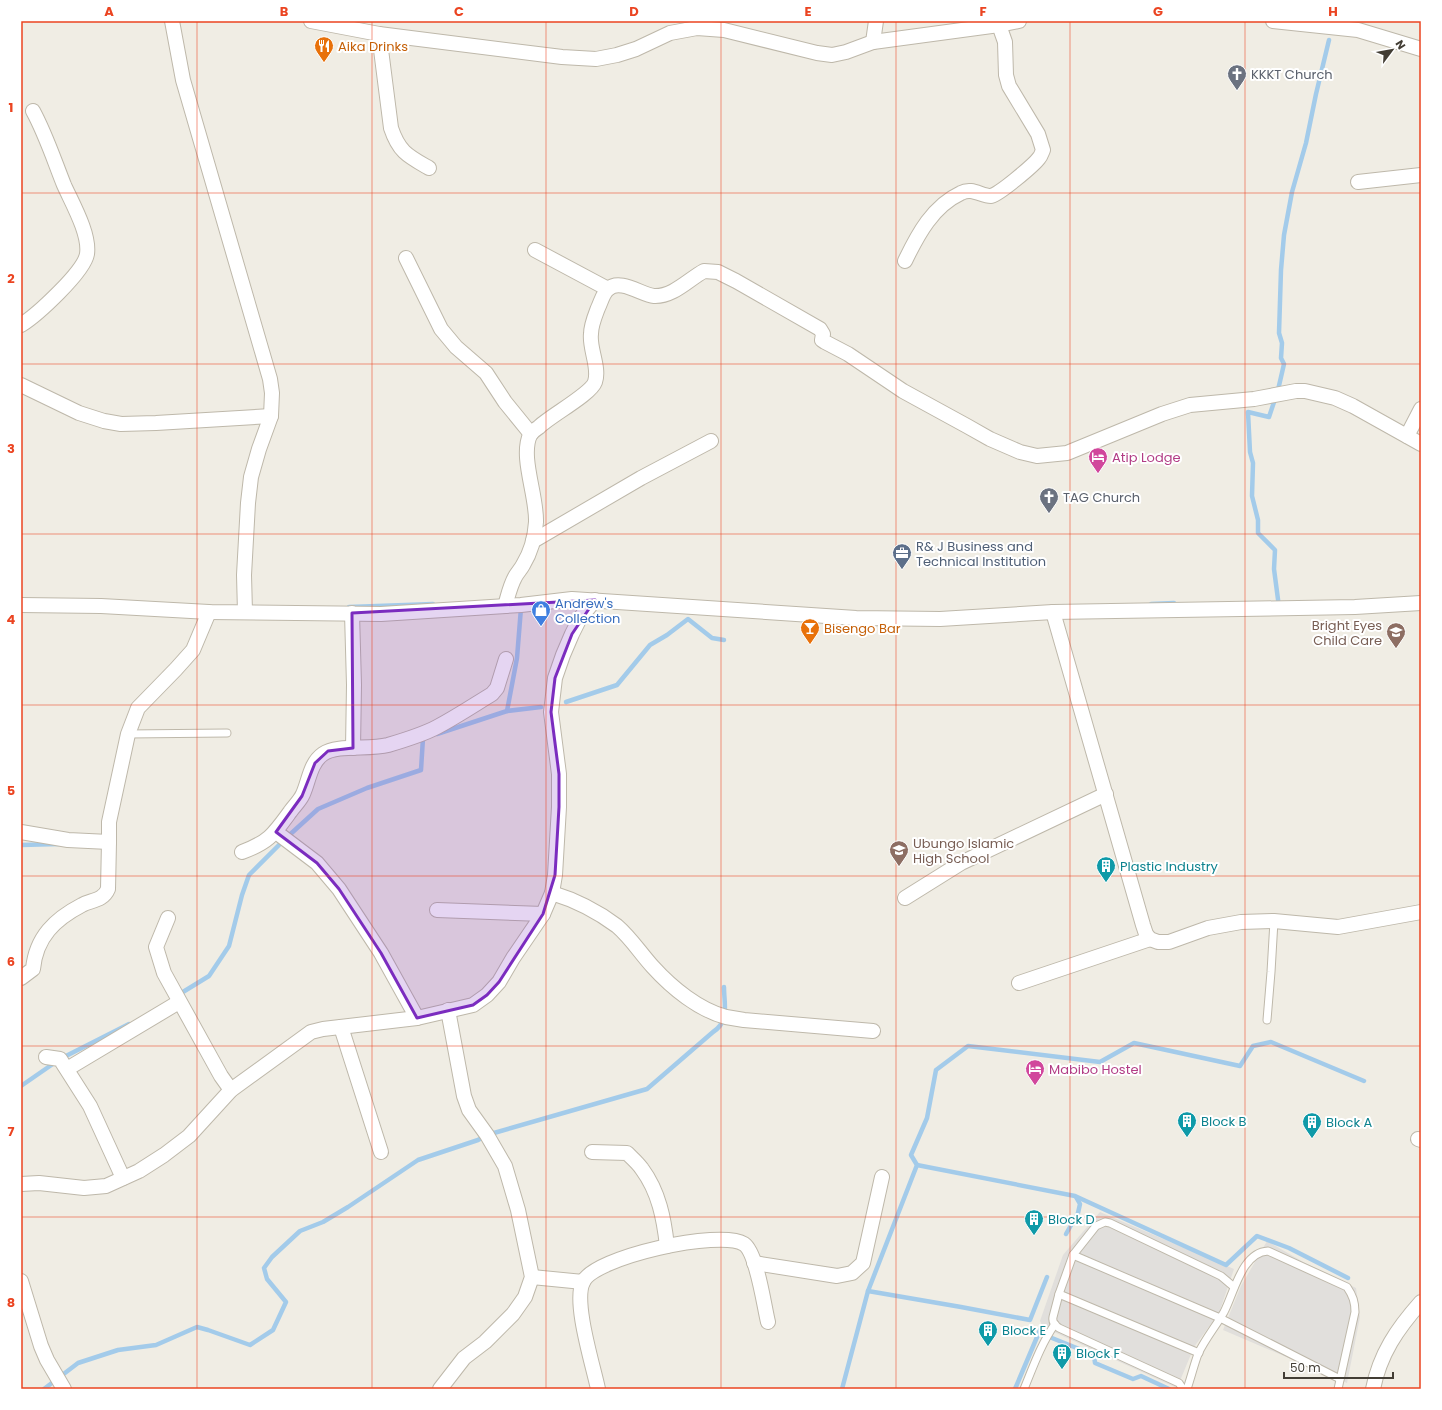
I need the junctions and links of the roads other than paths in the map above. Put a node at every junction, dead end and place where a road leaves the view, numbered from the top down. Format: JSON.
{"nodes":[{"id":1,"x":174,"y":21,"type":"edge"},
{"id":2,"x":311,"y":21,"type":"edge"},
{"id":3,"x":876,"y":21,"type":"edge"},
{"id":4,"x":1019,"y":21,"type":"edge"},
{"id":5,"x":1273,"y":21,"type":"edge"},
{"id":6,"x":698,"y":24,"type":"edge"},
{"id":7,"x":999,"y":25,"type":"junction"},
{"id":8,"x":378,"y":34,"type":"junction"},
{"id":9,"x":873,"y":42,"type":"junction"},
{"id":10,"x":1421,"y":49,"type":"edge"},
{"id":11,"x":33,"y":111,"type":"dead end"},
{"id":12,"x":429,"y":168,"type":"dead end"},
{"id":13,"x":1421,"y":175,"type":"edge"},
{"id":14,"x":1358,"y":182,"type":"dead end"},
{"id":15,"x":535,"y":250,"type":"dead end"},
{"id":16,"x":406,"y":258,"type":"dead end"},
{"id":17,"x":905,"y":261,"type":"dead end"},
{"id":18,"x":608,"y":289,"type":"junction"},
{"id":19,"x":21,"y":325,"type":"edge"},
{"id":20,"x":21,"y":386,"type":"edge"},
{"id":21,"x":1421,"y":409,"type":"edge"},
{"id":22,"x":271,"y":416,"type":"junction"},
{"id":23,"x":530,"y":434,"type":"junction"},
{"id":24,"x":1407,"y":436,"type":"junction"},
{"id":25,"x":711,"y":441,"type":"dead end"},
{"id":26,"x":1421,"y":444,"type":"edge"},
{"id":27,"x":533,"y":541,"type":"junction"},
{"id":28,"x":595,"y":600,"type":"junction"},
{"id":29,"x":1421,"y":603,"type":"edge"},
{"id":30,"x":21,"y":606,"type":"edge"},
{"id":31,"x":505,"y":606,"type":"junction"},
{"id":32,"x":209,"y":612,"type":"junction"},
{"id":33,"x":245,"y":612,"type":"junction"},
{"id":34,"x":1053,"y":612,"type":"junction"},
{"id":35,"x":352,"y":613,"type":"junction"},
{"id":36,"x":506,"y":659,"type":"dead end"},
{"id":37,"x":227,"y":732,"type":"dead end"},
{"id":38,"x":128,"y":734,"type":"junction"},
{"id":39,"x":353,"y":748,"type":"junction"},
{"id":40,"x":1106,"y":794,"type":"junction"},
{"id":41,"x":21,"y":832,"type":"edge"},
{"id":42,"x":276,"y":832,"type":"junction"},
{"id":43,"x":109,"y":842,"type":"junction"},
{"id":44,"x":242,"y":852,"type":"dead end"},
{"id":45,"x":552,"y":893,"type":"junction"},
{"id":46,"x":905,"y":898,"type":"dead end"},
{"id":47,"x":437,"y":910,"type":"dead end"},
{"id":48,"x":1421,"y":912,"type":"edge"},
{"id":49,"x":543,"y":914,"type":"junction"},
{"id":50,"x":168,"y":918,"type":"dead end"},
{"id":51,"x":1274,"y":921,"type":"junction"},
{"id":52,"x":1150,"y":939,"type":"junction"},
{"id":53,"x":21,"y":978,"type":"edge"},
{"id":54,"x":1019,"y":983,"type":"dead end"},
{"id":55,"x":179,"y":1002,"type":"junction"},
{"id":56,"x":448,"y":1010,"type":"junction"},
{"id":57,"x":417,"y":1018,"type":"junction"},
{"id":58,"x":1266,"y":1020,"type":"dead end"},
{"id":59,"x":341,"y":1027,"type":"junction"},
{"id":60,"x":873,"y":1031,"type":"dead end"},
{"id":61,"x":46,"y":1057,"type":"dead end"},
{"id":62,"x":67,"y":1069,"type":"junction"},
{"id":63,"x":231,"y":1090,"type":"junction"},
{"id":64,"x":381,"y":1152,"type":"dead end"},
{"id":65,"x":592,"y":1152,"type":"dead end"},
{"id":66,"x":882,"y":1177,"type":"dead end"},
{"id":67,"x":123,"y":1178,"type":"junction"},
{"id":68,"x":21,"y":1184,"type":"edge"},
{"id":69,"x":668,"y":1246,"type":"junction"},
{"id":70,"x":1073,"y":1255,"type":"junction"},
{"id":71,"x":754,"y":1263,"type":"junction"},
{"id":72,"x":532,"y":1277,"type":"junction"},
{"id":73,"x":583,"y":1282,"type":"junction"},
{"id":74,"x":1234,"y":1287,"type":"junction"},
{"id":75,"x":22,"y":1288,"type":"edge"},
{"id":76,"x":1059,"y":1294,"type":"junction"},
{"id":77,"x":1421,"y":1302,"type":"edge"},
{"id":78,"x":1220,"y":1318,"type":"junction"},
{"id":79,"x":768,"y":1322,"type":"dead end"},
{"id":80,"x":1054,"y":1324,"type":"junction"},
{"id":81,"x":1199,"y":1353,"type":"junction"},
{"id":82,"x":1340,"y":1379,"type":"junction"},
{"id":83,"x":64,"y":1389,"type":"edge"},
{"id":84,"x":440,"y":1389,"type":"edge"},
{"id":85,"x":598,"y":1389,"type":"edge"},
{"id":86,"x":1024,"y":1389,"type":"edge"},
{"id":87,"x":1183,"y":1389,"type":"edge"},
{"id":88,"x":1187,"y":1389,"type":"edge"},
{"id":89,"x":1338,"y":1389,"type":"edge"},
{"id":90,"x":1373,"y":1389,"type":"edge"}],
"edges":[{"from":1,"to":22,"type":"street"},
{"from":2,"to":8,"type":"street"},
{"from":3,"to":9,"type":"street"},
{"from":4,"to":7,"type":"street"},
{"from":5,"to":10,"type":"street"},
{"from":6,"to":8,"type":"street"},
{"from":6,"to":9,"type":"street"},
{"from":7,"to":9,"type":"street"},
{"from":7,"to":17,"type":"street"},
{"from":8,"to":12,"type":"street"},
{"from":11,"to":19,"type":"street"},
{"from":13,"to":14,"type":"street"},
{"from":15,"to":18,"type":"street"},
{"from":16,"to":23,"type":"street"},
{"from":18,"to":23,"type":"street"},
{"from":18,"to":24,"type":"street"},
{"from":20,"to":22,"type":"street"},
{"from":21,"to":24,"type":"street"},
{"from":22,"to":33,"type":"street"},
{"from":23,"to":27,"type":"street"},
{"from":24,"to":26,"type":"street"},
{"from":25,"to":27,"type":"street"},
{"from":27,"to":31,"type":"street"},
{"from":28,"to":31,"type":"street"},
{"from":28,"to":34,"type":"street"},
{"from":28,"to":45,"type":"street"},
{"from":29,"to":34,"type":"street"},
{"from":30,"to":32,"type":"street"},
{"from":31,"to":35,"type":"street"},
{"from":32,"to":33,"type":"street"},
{"from":32,"to":38,"type":"street"},
{"from":33,"to":35,"type":"street"},
{"from":34,"to":40,"type":"street"},
{"from":35,"to":39,"type":"street"},
{"from":36,"to":39,"type":"street"},
{"from":37,"to":38,"type":"lane"},
{"from":38,"to":43,"type":"street"},
{"from":39,"to":42,"type":"street"},
{"from":40,"to":46,"type":"street"},
{"from":40,"to":52,"type":"street"},
{"from":41,"to":43,"type":"street"},
{"from":42,"to":44,"type":"street"},
{"from":42,"to":57,"type":"street"},
{"from":43,"to":53,"type":"street"},
{"from":45,"to":49,"type":"street"},
{"from":45,"to":60,"type":"street"},
{"from":47,"to":49,"type":"street"},
{"from":48,"to":51,"type":"street"},
{"from":49,"to":56,"type":"street"},
{"from":50,"to":55,"type":"street"},
{"from":51,"to":52,"type":"street"},
{"from":51,"to":58,"type":"lane"},
{"from":52,"to":54,"type":"street"},
{"from":55,"to":62,"type":"street"},
{"from":55,"to":63,"type":"street"},
{"from":56,"to":57,"type":"street"},
{"from":56,"to":72,"type":"street"},
{"from":57,"to":59,"type":"street"},
{"from":59,"to":63,"type":"street"},
{"from":59,"to":64,"type":"street"},
{"from":61,"to":62,"type":"street"},
{"from":62,"to":67,"type":"street"},
{"from":63,"to":67,"type":"street"},
{"from":65,"to":69,"type":"street"},
{"from":66,"to":71,"type":"street"},
{"from":67,"to":68,"type":"street"},
{"from":69,"to":71,"type":"street"},
{"from":69,"to":73,"type":"street"},
{"from":70,"to":74,"type":"lane"},
{"from":70,"to":76,"type":"lane"},
{"from":70,"to":78,"type":"lane"},
{"from":71,"to":79,"type":"street"},
{"from":72,"to":73,"type":"street"},
{"from":72,"to":84,"type":"street"},
{"from":73,"to":85,"type":"street"},
{"from":74,"to":78,"type":"lane"},
{"from":74,"to":82,"type":"lane"},
{"from":75,"to":83,"type":"street"},
{"from":76,"to":80,"type":"lane"},
{"from":76,"to":81,"type":"lane"},
{"from":77,"to":90,"type":"street"},
{"from":78,"to":81,"type":"lane"},
{"from":78,"to":82,"type":"lane"},
{"from":80,"to":86,"type":"lane"},
{"from":80,"to":87,"type":"lane"},
{"from":81,"to":88,"type":"lane"},
{"from":82,"to":89,"type":"lane"}]}
